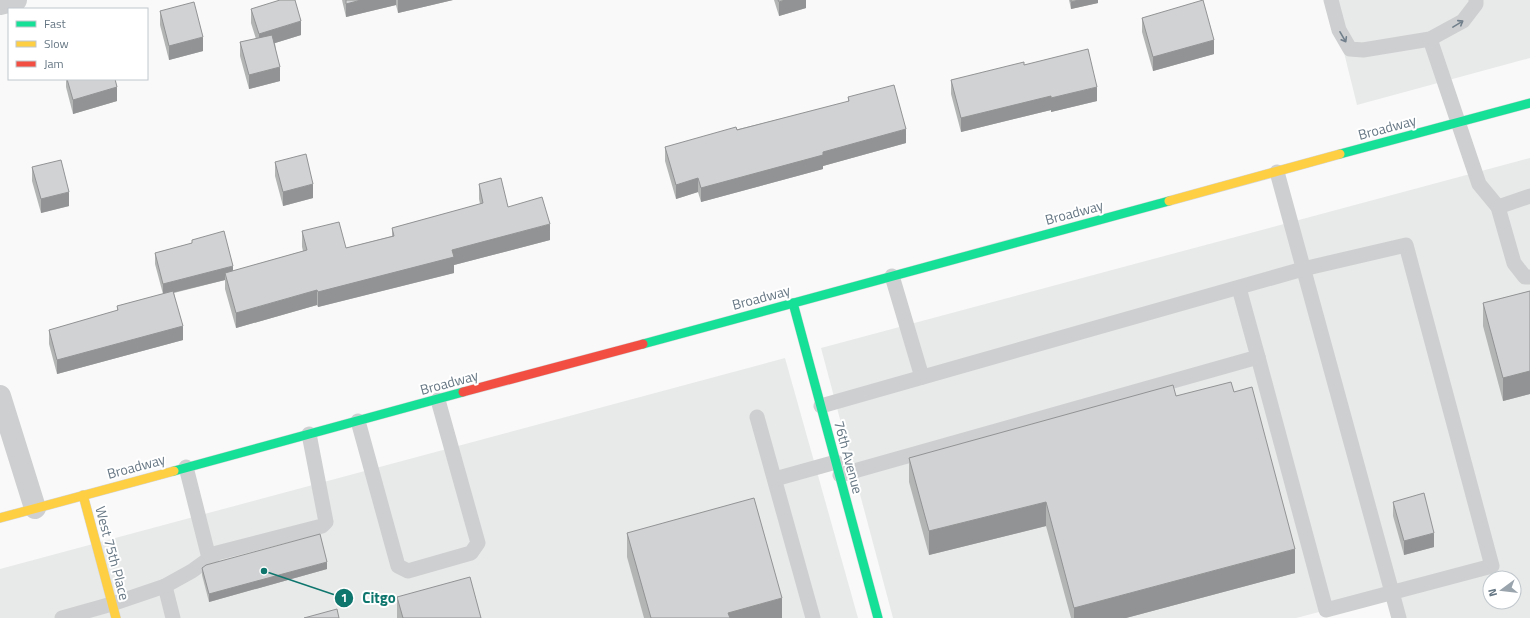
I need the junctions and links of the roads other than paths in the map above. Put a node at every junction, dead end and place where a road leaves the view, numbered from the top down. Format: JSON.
{"nodes":[{"id":1,"x":16,"y":0,"type":"edge"},
{"id":2,"x":1331,"y":0,"type":"edge"},
{"id":3,"x":1476,"y":0,"type":"edge"},
{"id":4,"x":0,"y":4,"type":"edge"},
{"id":5,"x":1430,"y":39,"type":"junction"},
{"id":6,"x":1530,"y":103,"type":"edge"},
{"id":7,"x":1459,"y":122,"type":"junction"},
{"id":8,"x":1277,"y":172,"type":"junction"},
{"id":9,"x":1530,"y":196,"type":"edge"},
{"id":10,"x":1498,"y":207,"type":"junction"},
{"id":11,"x":1303,"y":269,"type":"junction"},
{"id":12,"x":892,"y":276,"type":"junction"},
{"id":13,"x":1530,"y":277,"type":"edge"},
{"id":14,"x":1239,"y":288,"type":"junction"},
{"id":15,"x":793,"y":303,"type":"junction"},
{"id":16,"x":1258,"y":356,"type":"junction"},
{"id":17,"x":922,"y":377,"type":"junction"},
{"id":18,"x":0,"y":396,"type":"edge"},
{"id":19,"x":438,"y":400,"type":"junction"},
{"id":20,"x":821,"y":406,"type":"junction"},
{"id":21,"x":757,"y":417,"type":"dead end"},
{"id":22,"x":358,"y":421,"type":"junction"},
{"id":23,"x":309,"y":434,"type":"junction"},
{"id":24,"x":186,"y":467,"type":"junction"},
{"id":25,"x":838,"y":468,"type":"junction"},
{"id":26,"x":775,"y":479,"type":"junction"},
{"id":27,"x":83,"y":495,"type":"junction"},
{"id":28,"x":35,"y":508,"type":"junction"},
{"id":29,"x":0,"y":518,"type":"edge"},
{"id":30,"x":209,"y":558,"type":"junction"},
{"id":31,"x":165,"y":586,"type":"junction"},
{"id":32,"x":1393,"y":593,"type":"junction"},
{"id":33,"x":114,"y":611,"type":"edge"},
{"id":34,"x":873,"y":617,"type":"edge"},
{"id":35,"x":62,"y":618,"type":"edge"},
{"id":36,"x":173,"y":618,"type":"edge"},
{"id":37,"x":813,"y":618,"type":"edge"},
{"id":38,"x":1399,"y":618,"type":"edge"}],
"edges":[{"from":1,"to":4,"type":"street"},
{"from":2,"to":5,"type":"lane","one_way":true},
{"from":5,"to":3,"type":"lane","one_way":true},
{"from":5,"to":7,"type":"lane"},
{"from":6,"to":7,"type":"main road","name":"Broadway"},
{"from":7,"to":8,"type":"main road","name":"Broadway"},
{"from":7,"to":10,"type":"lane"},
{"from":8,"to":11,"type":"lane"},
{"from":8,"to":12,"type":"main road","name":"Broadway"},
{"from":9,"to":10,"type":"lane"},
{"from":10,"to":13,"type":"lane"},
{"from":11,"to":14,"type":"lane"},
{"from":11,"to":32,"type":"lane"},
{"from":11,"to":32,"type":"lane"},
{"from":12,"to":15,"type":"main road","name":"Broadway"},
{"from":12,"to":17,"type":"lane"},
{"from":14,"to":16,"type":"lane"},
{"from":14,"to":17,"type":"lane"},
{"from":15,"to":19,"type":"main road","name":"Broadway"},
{"from":15,"to":20,"type":"main road","name":"76th Avenue"},
{"from":16,"to":25,"type":"lane"},
{"from":16,"to":32,"type":"lane"},
{"from":17,"to":20,"type":"lane"},
{"from":18,"to":28,"type":"street"},
{"from":19,"to":22,"type":"main road","name":"Broadway"},
{"from":19,"to":22,"type":"lane"},
{"from":20,"to":25,"type":"main road","name":"76th Avenue"},
{"from":21,"to":26,"type":"lane"},
{"from":22,"to":23,"type":"main road","name":"Broadway"},
{"from":23,"to":24,"type":"main road","name":"Broadway"},
{"from":23,"to":30,"type":"lane"},
{"from":24,"to":27,"type":"main road","name":"Broadway"},
{"from":24,"to":30,"type":"lane"},
{"from":25,"to":26,"type":"lane"},
{"from":25,"to":34,"type":"main road","name":"76th Avenue"},
{"from":26,"to":37,"type":"lane"},
{"from":27,"to":28,"type":"main road","name":"Broadway"},
{"from":27,"to":33,"type":"main road","name":"West 75th Place"},
{"from":28,"to":29,"type":"main road","name":"Broadway"},
{"from":30,"to":31,"type":"lane"},
{"from":31,"to":33,"type":"lane"},
{"from":31,"to":36,"type":"lane"},
{"from":32,"to":38,"type":"lane"},
{"from":33,"to":35,"type":"lane"}]}
